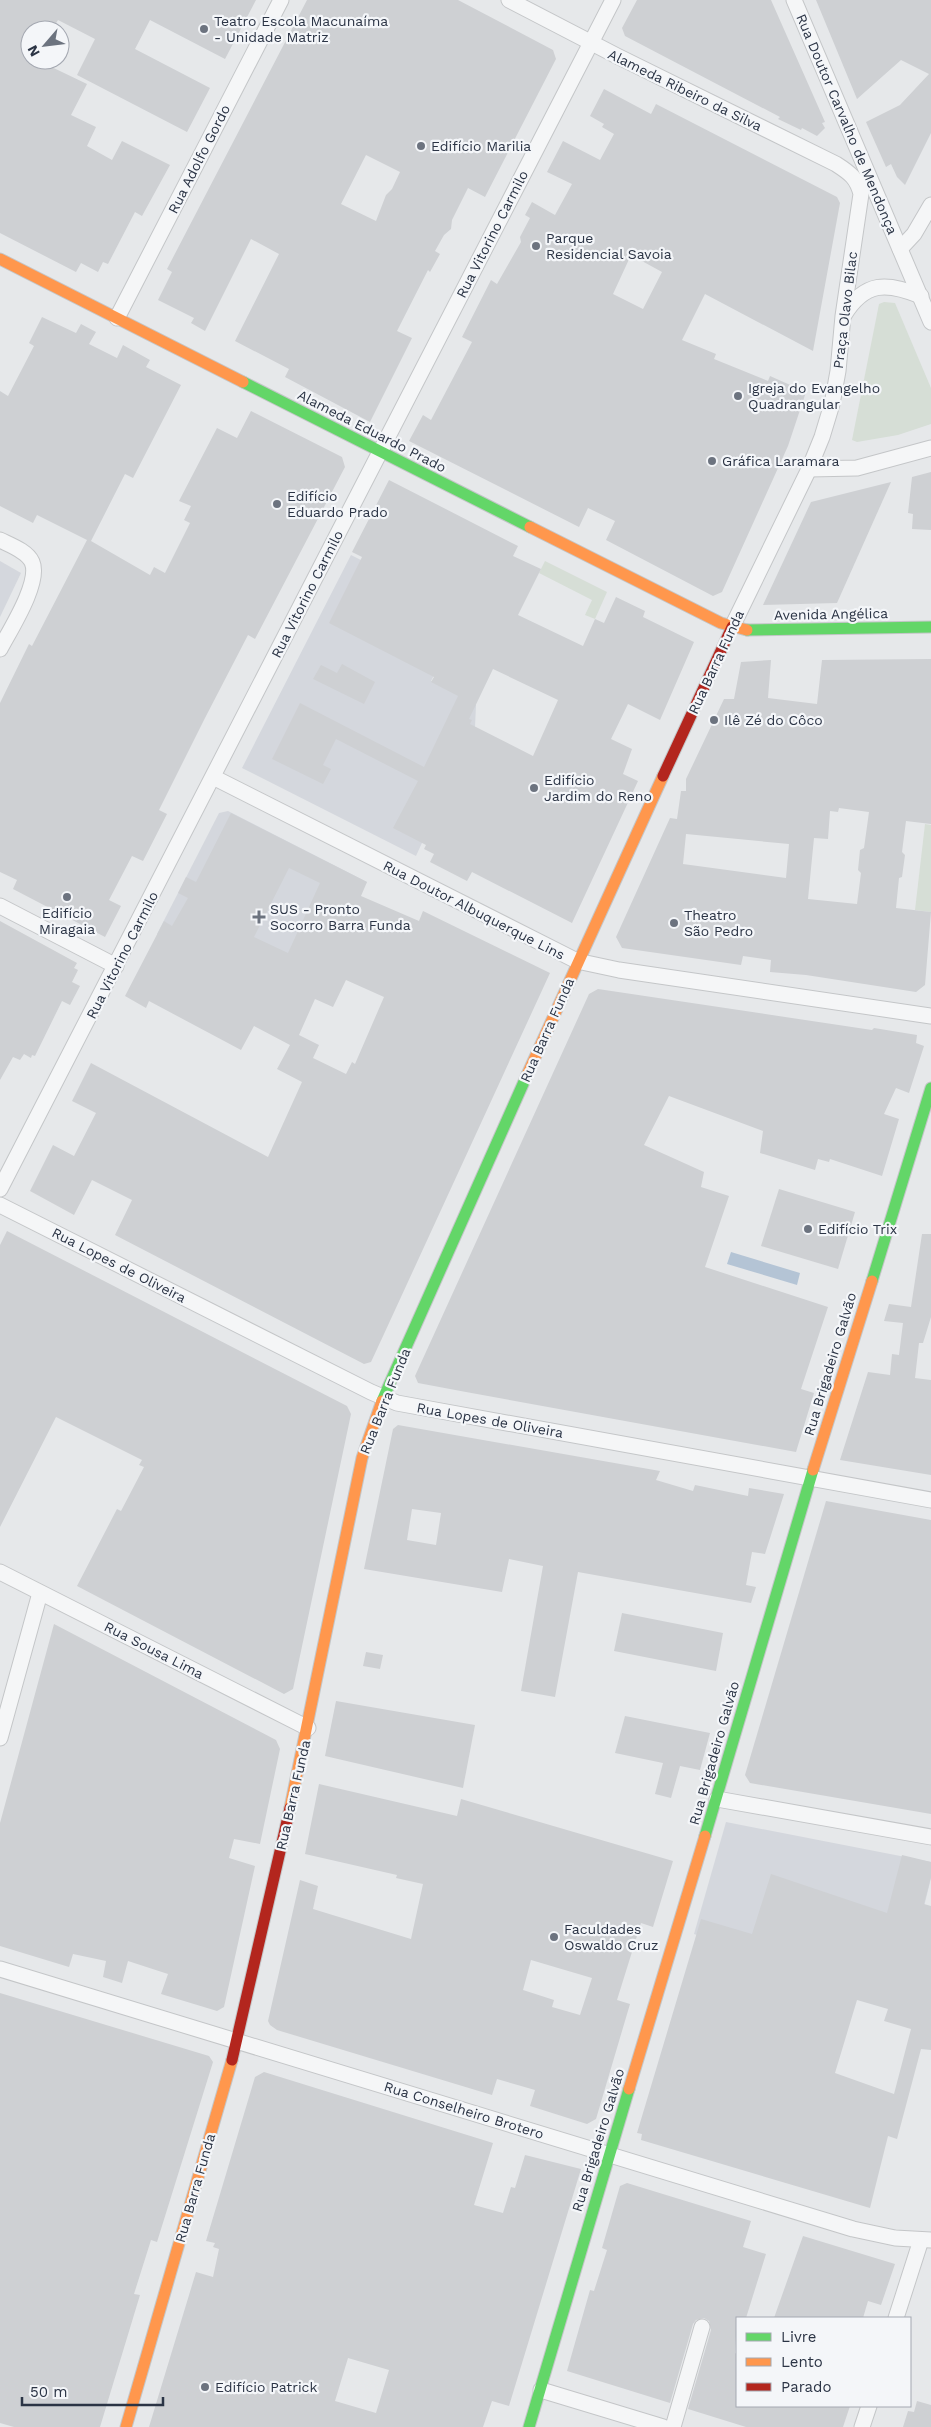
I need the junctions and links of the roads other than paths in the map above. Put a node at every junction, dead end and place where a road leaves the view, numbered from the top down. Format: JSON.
{"nodes":[{"id":1,"x":281,"y":0,"type":"edge"},
{"id":2,"x":509,"y":0,"type":"edge"},
{"id":3,"x":613,"y":0,"type":"edge"},
{"id":4,"x":794,"y":0,"type":"edge"},
{"id":5,"x":591,"y":43,"type":"junction"},
{"id":6,"x":854,"y":146,"type":"junction"},
{"id":7,"x":836,"y":164,"type":"junction"},
{"id":8,"x":858,"y":183,"type":"joint"},
{"id":9,"x":931,"y":205,"type":"edge"},
{"id":10,"x":900,"y":249,"type":"junction"},
{"id":11,"x":0,"y":259,"type":"edge"},
{"id":12,"x":921,"y":296,"type":"junction"},
{"id":13,"x":843,"y":316,"type":"junction"},
{"id":14,"x":117,"y":318,"type":"junction"},
{"id":15,"x":931,"y":322,"type":"edge"},
{"id":16,"x":822,"y":437,"type":"joint"},
{"id":17,"x":931,"y":448,"type":"edge"},
{"id":18,"x":379,"y":452,"type":"junction"},
{"id":19,"x":809,"y":470,"type":"junction"},
{"id":20,"x":0,"y":540,"type":"edge"},
{"id":21,"x":732,"y":627,"type":"junction"},
{"id":22,"x":931,"y":627,"type":"edge"},
{"id":23,"x":0,"y":649,"type":"edge"},
{"id":24,"x":213,"y":777,"type":"junction"},
{"id":25,"x":0,"y":906,"type":"edge"},
{"id":26,"x":578,"y":961,"type":"junction"},
{"id":27,"x":116,"y":966,"type":"junction"},
{"id":28,"x":931,"y":1016,"type":"edge"},
{"id":29,"x":931,"y":1088,"type":"edge"},
{"id":30,"x":0,"y":1189,"type":"edge"},
{"id":31,"x":0,"y":1205,"type":"edge"},
{"id":32,"x":383,"y":1398,"type":"junction"},
{"id":33,"x":811,"y":1478,"type":"junction"},
{"id":34,"x":931,"y":1500,"type":"edge"},
{"id":35,"x":0,"y":1572,"type":"edge"},
{"id":36,"x":40,"y":1593,"type":"junction"},
{"id":37,"x":308,"y":1728,"type":"junction"},
{"id":38,"x":0,"y":1738,"type":"edge"},
{"id":39,"x":716,"y":1799,"type":"junction"},
{"id":40,"x":931,"y":1837,"type":"edge"},
{"id":41,"x":0,"y":1969,"type":"edge"},
{"id":42,"x":238,"y":2041,"type":"junction"},
{"id":43,"x":609,"y":2154,"type":"junction"},
{"id":44,"x":926,"y":2240,"type":"edge"},
{"id":45,"x":896,"y":2317,"type":"edge"},
{"id":46,"x":702,"y":2327,"type":"dead end"},
{"id":47,"x":540,"y":2390,"type":"junction"},
{"id":48,"x":869,"y":2407,"type":"edge"},
{"id":49,"x":126,"y":2427,"type":"edge"},
{"id":50,"x":529,"y":2427,"type":"edge"},
{"id":51,"x":663,"y":2427,"type":"edge"},
{"id":52,"x":672,"y":2427,"type":"edge"},
{"id":53,"x":862,"y":2427,"type":"edge"}],
"edges":[{"from":1,"to":14,"type":"street","name":"Rua Adolfo Gordo"},
{"from":2,"to":5,"type":"street","name":"Alameda Ribeiro da Silva"},
{"from":3,"to":5,"type":"street","name":"Rua Vitorino Carmilo"},
{"from":4,"to":6,"type":"street","name":"Rua Doutor Carvalho de Mendonça"},
{"from":5,"to":7,"type":"street","name":"Alameda Ribeiro da Silva"},
{"from":5,"to":18,"type":"street","name":"Rua Vitorino Carmilo"},
{"from":6,"to":7,"type":"street"},
{"from":6,"to":10,"type":"street","name":"Rua Doutor Carvalho de Mendonça"},
{"from":7,"to":8,"type":"street","name":"Alameda Ribeiro da Silva"},
{"from":8,"to":13,"type":"street","name":"Praça Olavo Bilac"},
{"from":9,"to":10,"type":"street"},
{"from":10,"to":12,"type":"street"},
{"from":11,"to":14,"type":"street","name":"Alameda Eduardo Prado"},
{"from":12,"to":13,"type":"street"},
{"from":12,"to":15,"type":"street"},
{"from":13,"to":16,"type":"street","name":"Praça Olavo Bilac"},
{"from":14,"to":18,"type":"street","name":"Alameda Eduardo Prado"},
{"from":16,"to":19,"type":"street","name":"Rua Barra Funda"},
{"from":17,"to":19,"type":"street"},
{"from":18,"to":21,"type":"street","name":"Alameda Eduardo Prado"},
{"from":18,"to":24,"type":"street","name":"Rua Vitorino Carmilo"},
{"from":19,"to":21,"type":"street","name":"Rua Barra Funda"},
{"from":20,"to":23,"type":"street"},
{"from":21,"to":22,"type":"street","name":"Avenida Angélica"},
{"from":21,"to":26,"type":"street","name":"Rua Barra Funda"},
{"from":24,"to":26,"type":"street","name":"Rua Doutor Albuquerque Lins"},
{"from":24,"to":27,"type":"street","name":"Rua Vitorino Carmilo"},
{"from":25,"to":27,"type":"street"},
{"from":26,"to":28,"type":"street","name":"Rua Doutor Albuquerque Lins"},
{"from":26,"to":32,"type":"street","name":"Rua Barra Funda"},
{"from":27,"to":30,"type":"street","name":"Rua Vitorino Carmilo"},
{"from":29,"to":33,"type":"street","name":"Rua Brigadeiro Galvão"},
{"from":31,"to":32,"type":"street","name":"Rua Lopes de Oliveira"},
{"from":32,"to":33,"type":"street","name":"Rua Lopes de Oliveira"},
{"from":32,"to":37,"type":"street","name":"Rua Barra Funda"},
{"from":33,"to":34,"type":"street","name":"Rua Lopes de Oliveira"},
{"from":33,"to":39,"type":"street","name":"Rua Brigadeiro Galvão"},
{"from":35,"to":36,"type":"street","name":"Rua Sousa Lima"},
{"from":36,"to":37,"type":"street","name":"Rua Sousa Lima"},
{"from":36,"to":38,"type":"street"},
{"from":37,"to":42,"type":"street","name":"Rua Barra Funda"},
{"from":39,"to":40,"type":"street"},
{"from":39,"to":43,"type":"street","name":"Rua Brigadeiro Galvão"},
{"from":41,"to":42,"type":"street","name":"Rua Conselheiro Brotero"},
{"from":42,"to":43,"type":"street","name":"Rua Conselheiro Brotero"},
{"from":42,"to":49,"type":"street","name":"Rua Barra Funda"},
{"from":43,"to":44,"type":"street","name":"Rua Conselheiro Brotero"},
{"from":43,"to":47,"type":"street","name":"Rua Brigadeiro Galvão"},
{"from":44,"to":45,"type":"street"},
{"from":46,"to":52,"type":"street"},
{"from":47,"to":50,"type":"street","name":"Rua Brigadeiro Galvão"},
{"from":47,"to":51,"type":"street"},
{"from":48,"to":53,"type":"street"}]}
